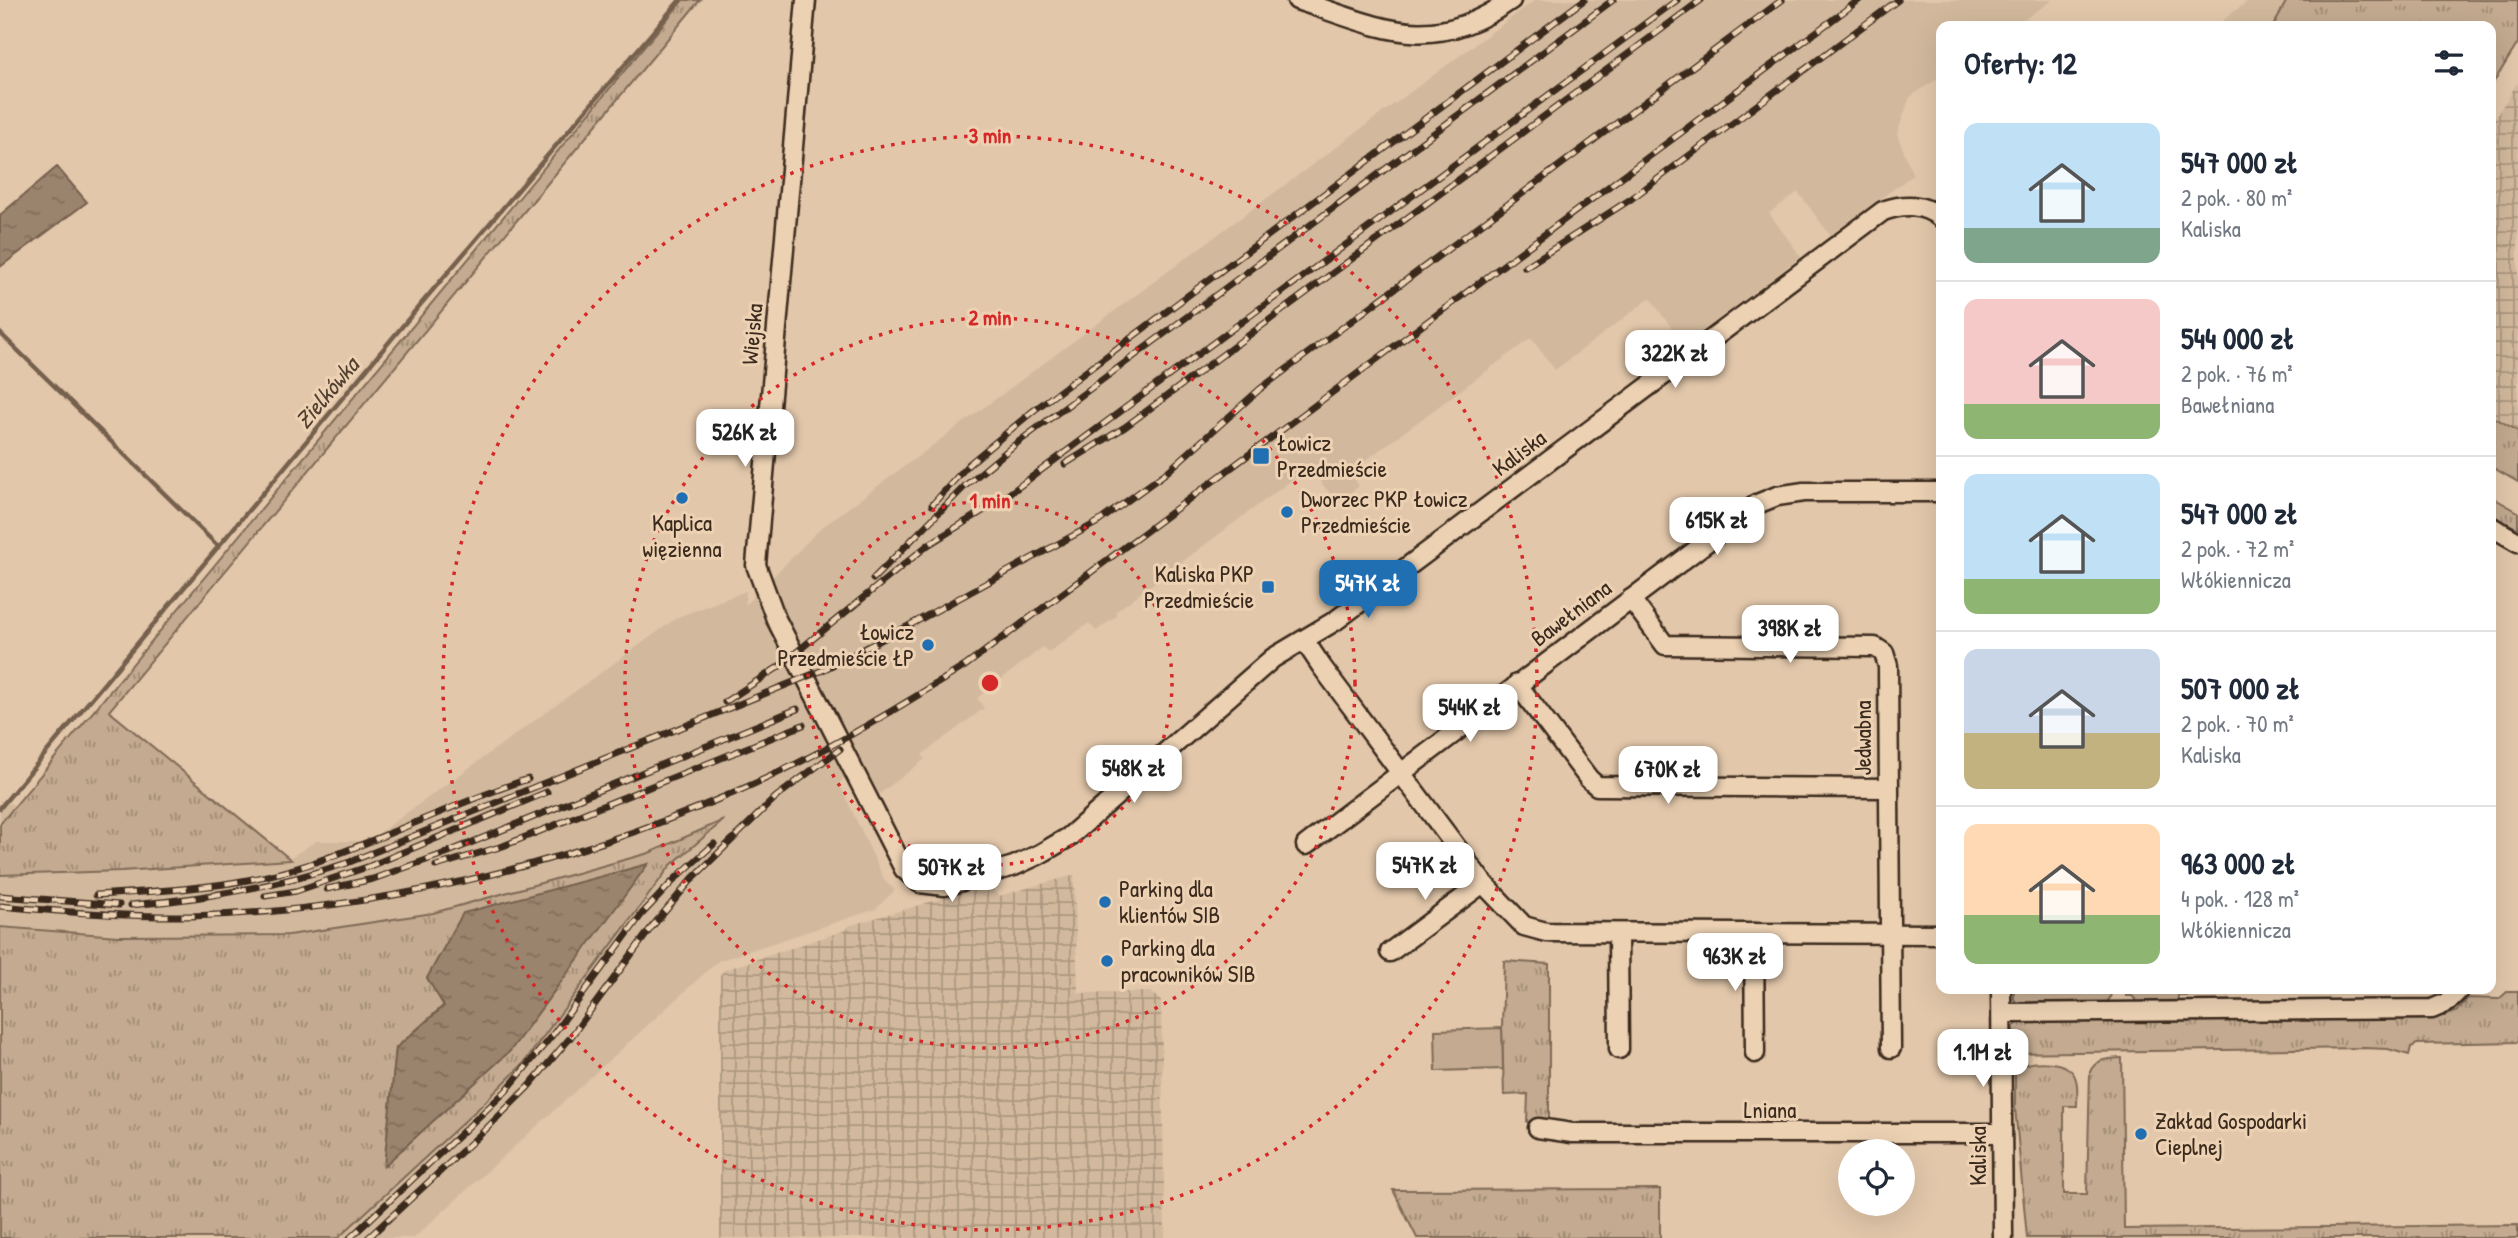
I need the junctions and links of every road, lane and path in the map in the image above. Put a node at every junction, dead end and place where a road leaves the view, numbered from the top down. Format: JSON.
{"nodes":[{"id":1,"x":806,"y":0,"type":"edge"},
{"id":2,"x":1297,"y":0,"type":"edge"},
{"id":3,"x":1511,"y":0,"type":"edge"},
{"id":4,"x":1936,"y":215,"type":"edge"},
{"id":5,"x":1936,"y":492,"type":"edge"},
{"id":6,"x":2496,"y":529,"type":"edge"},
{"id":7,"x":2518,"y":542,"type":"edge"},
{"id":8,"x":1630,"y":599,"type":"junction"},
{"id":9,"x":1304,"y":640,"type":"junction"},
{"id":10,"x":1517,"y":684,"type":"junction"},
{"id":11,"x":1401,"y":773,"type":"junction"},
{"id":12,"x":1887,"y":788,"type":"junction"},
{"id":13,"x":1306,"y":845,"type":"dead end"},
{"id":14,"x":920,"y":883,"type":"joint"},
{"id":15,"x":1483,"y":883,"type":"junction"},
{"id":16,"x":1754,"y":933,"type":"junction"},
{"id":17,"x":1618,"y":934,"type":"junction"},
{"id":18,"x":1890,"y":934,"type":"junction"},
{"id":19,"x":1936,"y":934,"type":"edge"},
{"id":20,"x":1390,"y":952,"type":"dead end"},
{"id":21,"x":2001,"y":994,"type":"edge"},
{"id":22,"x":2455,"y":994,"type":"edge"},
{"id":23,"x":2002,"y":1013,"type":"junction"},
{"id":24,"x":1891,"y":1048,"type":"dead end"},
{"id":25,"x":1619,"y":1049,"type":"dead end"},
{"id":26,"x":1755,"y":1053,"type":"dead end"},
{"id":27,"x":1538,"y":1128,"type":"dead end"},
{"id":28,"x":2002,"y":1133,"type":"junction"},
{"id":29,"x":2003,"y":1238,"type":"edge"}],
"edges":[{"from":1,"to":14,"type":"street","name":"Wiejska"},
{"from":2,"to":3,"type":"street"},
{"from":4,"to":9,"type":"street","name":"Kaliska"},
{"from":5,"to":8,"type":"street","name":"Bawełniana"},
{"from":6,"to":7,"type":"street"},
{"from":8,"to":10,"type":"street","name":"Bawełniana"},
{"from":8,"to":12,"type":"street","name":"Jedwabna"},
{"from":9,"to":11,"type":"street"},
{"from":9,"to":14,"type":"street","name":"Kaliska"},
{"from":10,"to":11,"type":"street","name":"Bawełniana"},
{"from":10,"to":12,"type":"street"},
{"from":11,"to":13,"type":"street","name":"Bawełniana"},
{"from":11,"to":15,"type":"street"},
{"from":12,"to":18,"type":"street","name":"Jedwabna"},
{"from":15,"to":17,"type":"street"},
{"from":15,"to":20,"type":"street"},
{"from":16,"to":17,"type":"street"},
{"from":16,"to":18,"type":"street"},
{"from":16,"to":26,"type":"street"},
{"from":17,"to":25,"type":"street"},
{"from":18,"to":19,"type":"street"},
{"from":18,"to":24,"type":"street","name":"Jedwabna"},
{"from":21,"to":23,"type":"street","name":"Kaliska"},
{"from":22,"to":23,"type":"street"},
{"from":23,"to":28,"type":"street","name":"Kaliska"},
{"from":27,"to":28,"type":"street","name":"Lniana"},
{"from":28,"to":29,"type":"street","name":"Kaliska"}]}
